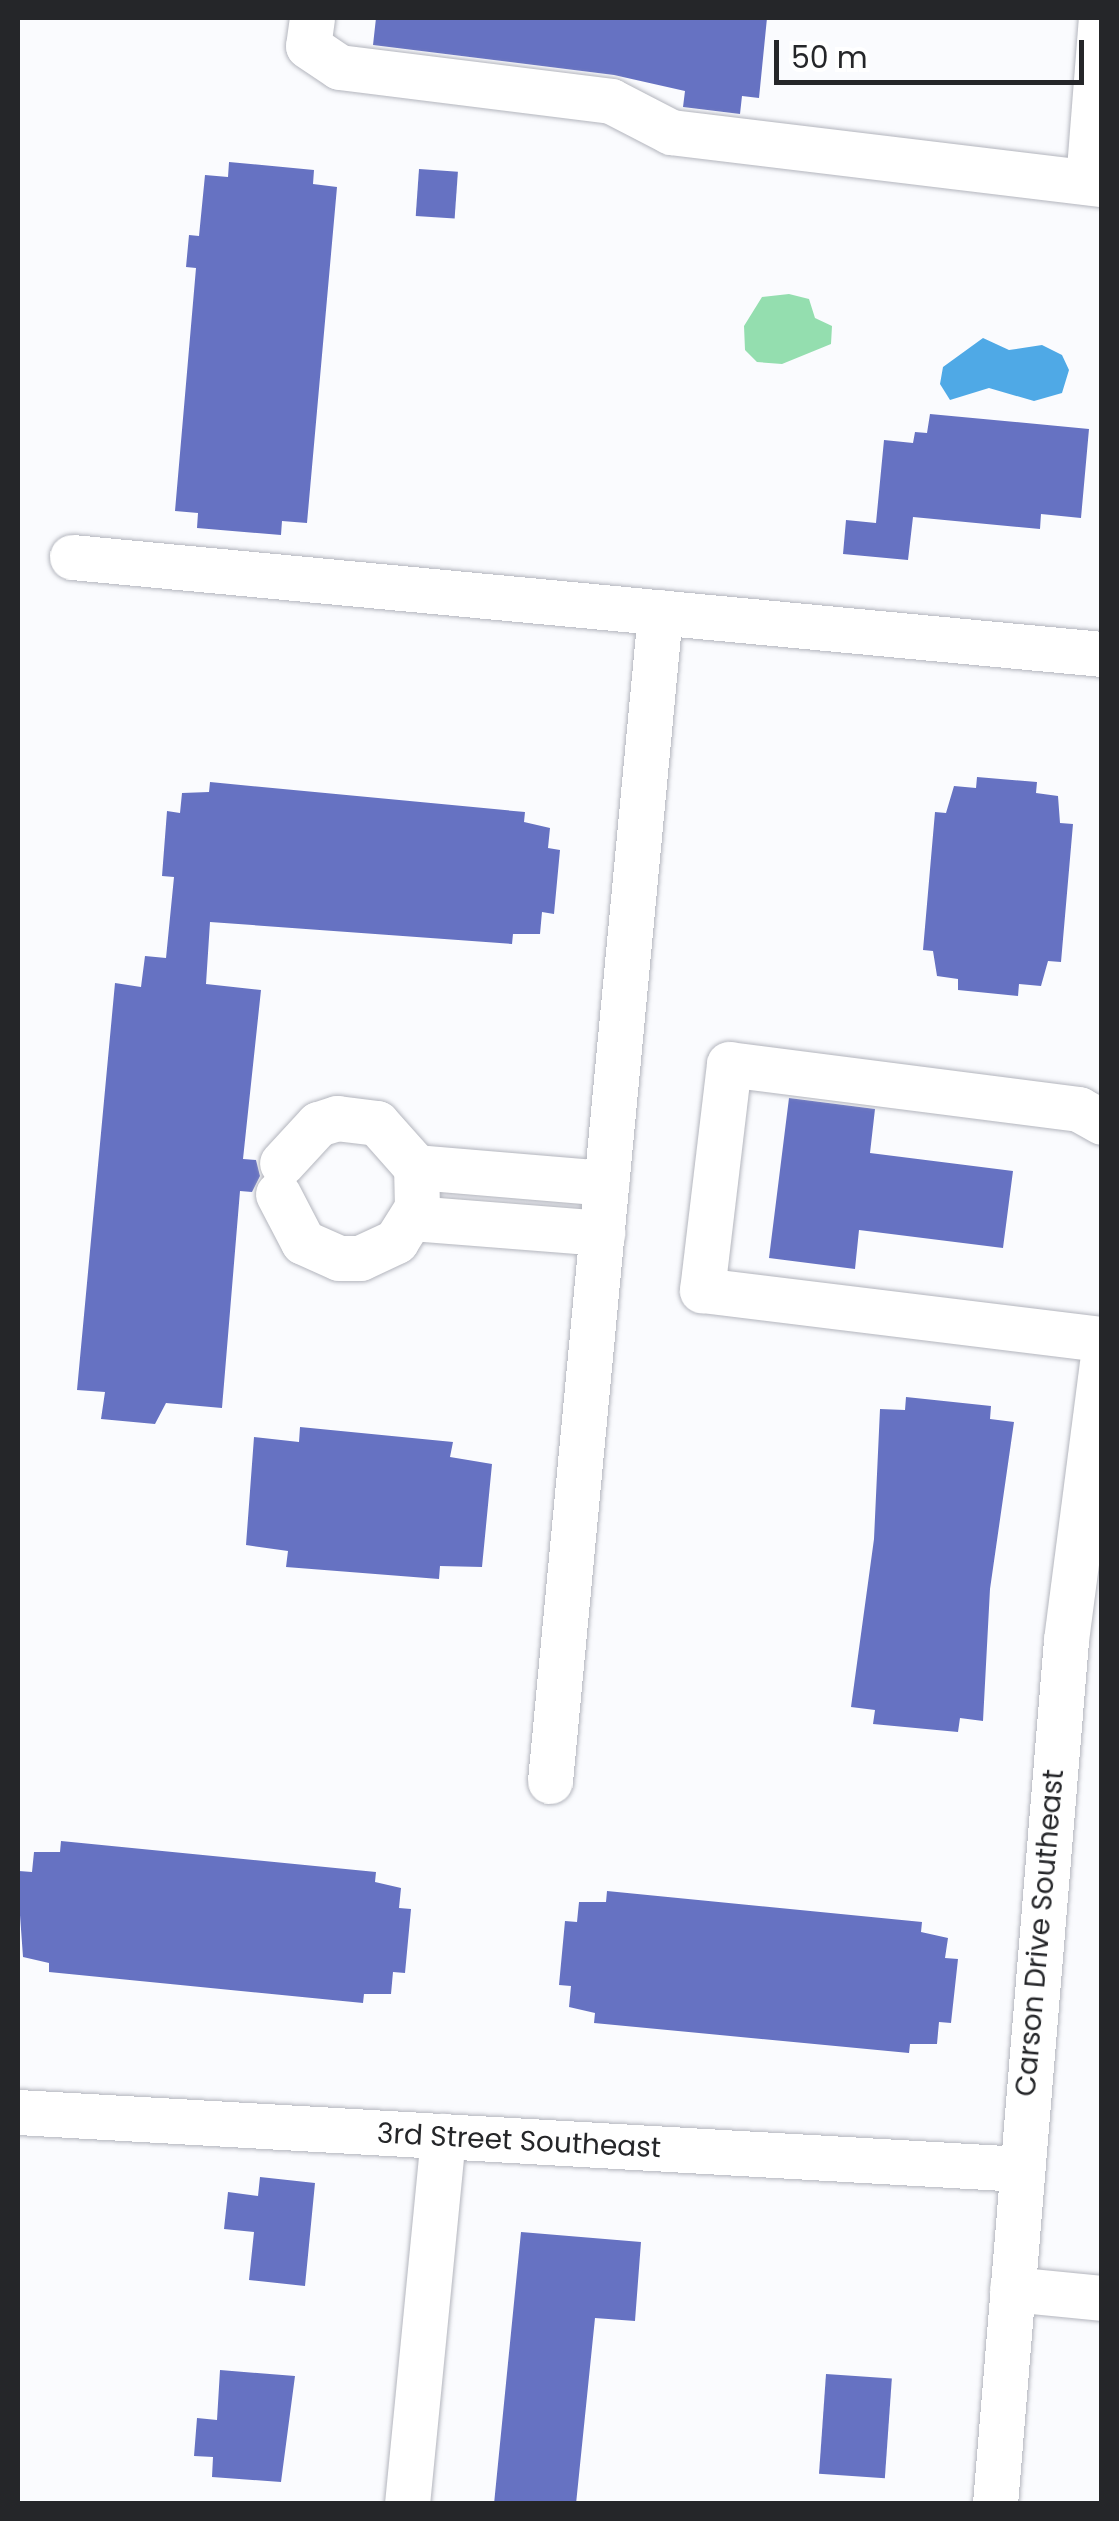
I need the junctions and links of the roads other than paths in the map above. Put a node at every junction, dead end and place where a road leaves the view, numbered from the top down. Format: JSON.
{"nodes":[{"id":1,"x":312,"y":18,"type":"edge"},
{"id":2,"x":1101,"y":18,"type":"edge"},
{"id":3,"x":1095,"y":183,"type":"edge"},
{"id":4,"x":72,"y":556,"type":"dead end"},
{"id":5,"x":660,"y":612,"type":"junction"},
{"id":6,"x":1102,"y":654,"type":"edge"},
{"id":7,"x":1102,"y":1122,"type":"edge"},
{"id":8,"x":416,"y":1167,"type":"junction"},
{"id":9,"x":606,"y":1184,"type":"junction"},
{"id":10,"x":412,"y":1218,"type":"junction"},
{"id":11,"x":602,"y":1233,"type":"junction"},
{"id":12,"x":1102,"y":1339,"type":"edge"},
{"id":13,"x":1102,"y":1364,"type":"edge"},
{"id":14,"x":1088,"y":1584,"type":"edge"},
{"id":15,"x":550,"y":1781,"type":"dead end"},
{"id":16,"x":18,"y":2112,"type":"edge"},
{"id":17,"x":442,"y":2136,"type":"junction"},
{"id":18,"x":1021,"y":2169,"type":"junction"},
{"id":19,"x":1012,"y":2289,"type":"junction"},
{"id":20,"x":1102,"y":2298,"type":"edge"},
{"id":21,"x":407,"y":2504,"type":"edge"},
{"id":22,"x":995,"y":2504,"type":"edge"}],
"edges":[{"from":1,"to":3,"type":"street"},
{"from":2,"to":3,"type":"street"},
{"from":4,"to":5,"type":"street"},
{"from":5,"to":6,"type":"street"},
{"from":5,"to":9,"type":"street"},
{"from":7,"to":12,"type":"street"},
{"from":8,"to":9,"type":"street"},
{"from":8,"to":10,"type":"street"},
{"from":8,"to":10,"type":"street"},
{"from":9,"to":11,"type":"street"},
{"from":10,"to":11,"type":"street"},
{"from":11,"to":15,"type":"street"},
{"from":13,"to":14,"type":"street","name":"Carson Drive Southeast"},
{"from":14,"to":18,"type":"street","name":"Carson Drive Southeast"},
{"from":16,"to":17,"type":"street","name":"3rd Street Southeast"},
{"from":17,"to":18,"type":"street","name":"3rd Street Southeast"},
{"from":17,"to":21,"type":"street"},
{"from":18,"to":19,"type":"street","name":"Carson Drive Southeast"},
{"from":19,"to":20,"type":"street"},
{"from":19,"to":22,"type":"street","name":"Carson Drive Southeast"}]}
